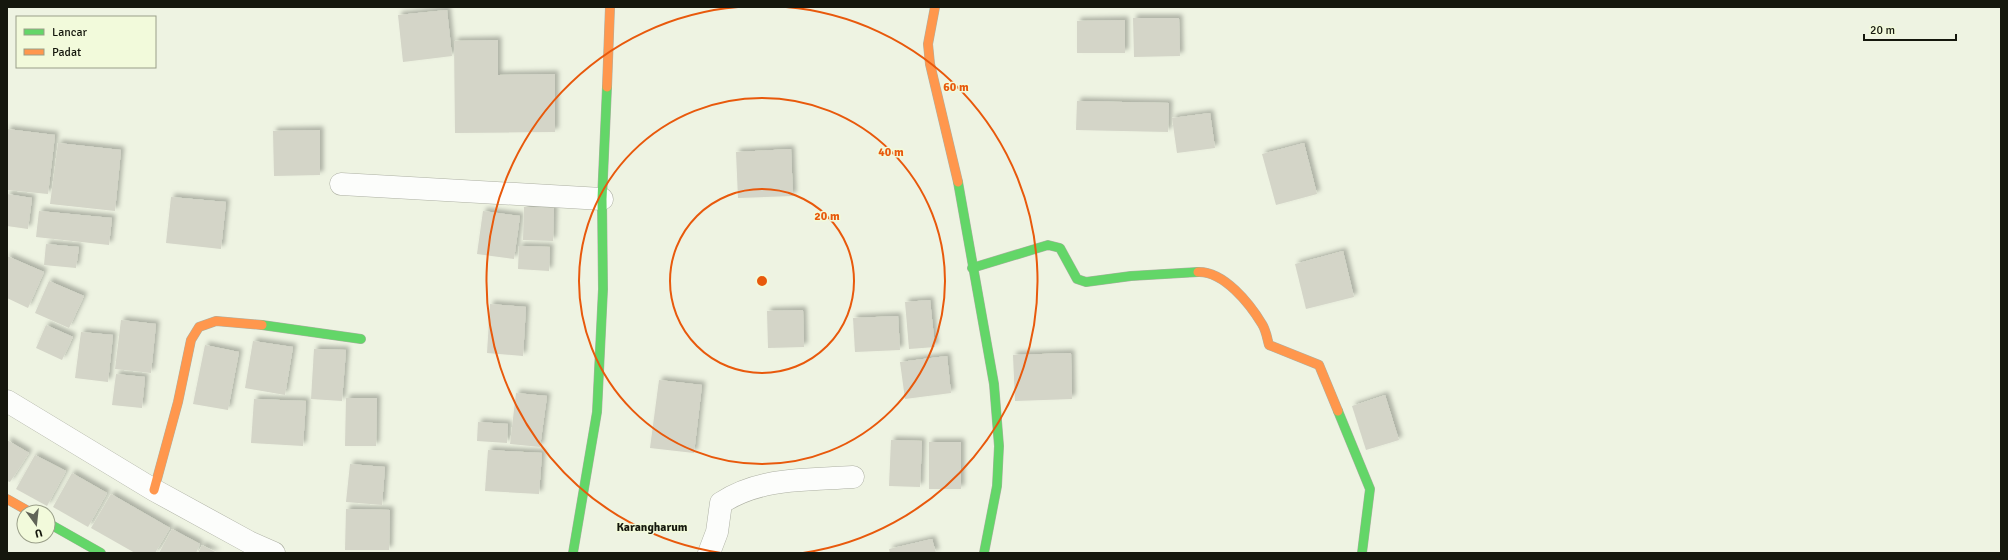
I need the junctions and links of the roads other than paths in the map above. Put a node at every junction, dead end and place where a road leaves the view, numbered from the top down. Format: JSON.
{"nodes":[{"id":1,"x":610,"y":7,"type":"edge"},
{"id":2,"x":935,"y":7,"type":"edge"},
{"id":3,"x":341,"y":184,"type":"dead end"},
{"id":4,"x":602,"y":199,"type":"junction"},
{"id":5,"x":972,"y":268,"type":"junction"},
{"id":6,"x":361,"y":339,"type":"dead end"},
{"id":7,"x":7,"y":401,"type":"edge"},
{"id":8,"x":853,"y":477,"type":"dead end"},
{"id":9,"x":154,"y":490,"type":"junction"},
{"id":10,"x":7,"y":499,"type":"edge"},
{"id":11,"x":16,"y":504,"type":"edge"},
{"id":12,"x":56,"y":527,"type":"edge"},
{"id":13,"x":101,"y":553,"type":"edge"},
{"id":14,"x":274,"y":553,"type":"edge"},
{"id":15,"x":573,"y":553,"type":"edge"},
{"id":16,"x":709,"y":553,"type":"edge"},
{"id":17,"x":984,"y":553,"type":"edge"},
{"id":18,"x":1362,"y":553,"type":"edge"}],
"edges":[{"from":1,"to":4,"type":"street"},
{"from":2,"to":5,"type":"street"},
{"from":3,"to":4,"type":"street"},
{"from":4,"to":15,"type":"street"},
{"from":5,"to":17,"type":"street"},
{"from":5,"to":18,"type":"street"},
{"from":6,"to":9,"type":"street"},
{"from":7,"to":9,"type":"street"},
{"from":8,"to":16,"type":"street"},
{"from":9,"to":14,"type":"street"},
{"from":10,"to":11,"type":"street"},
{"from":12,"to":13,"type":"street"}]}
